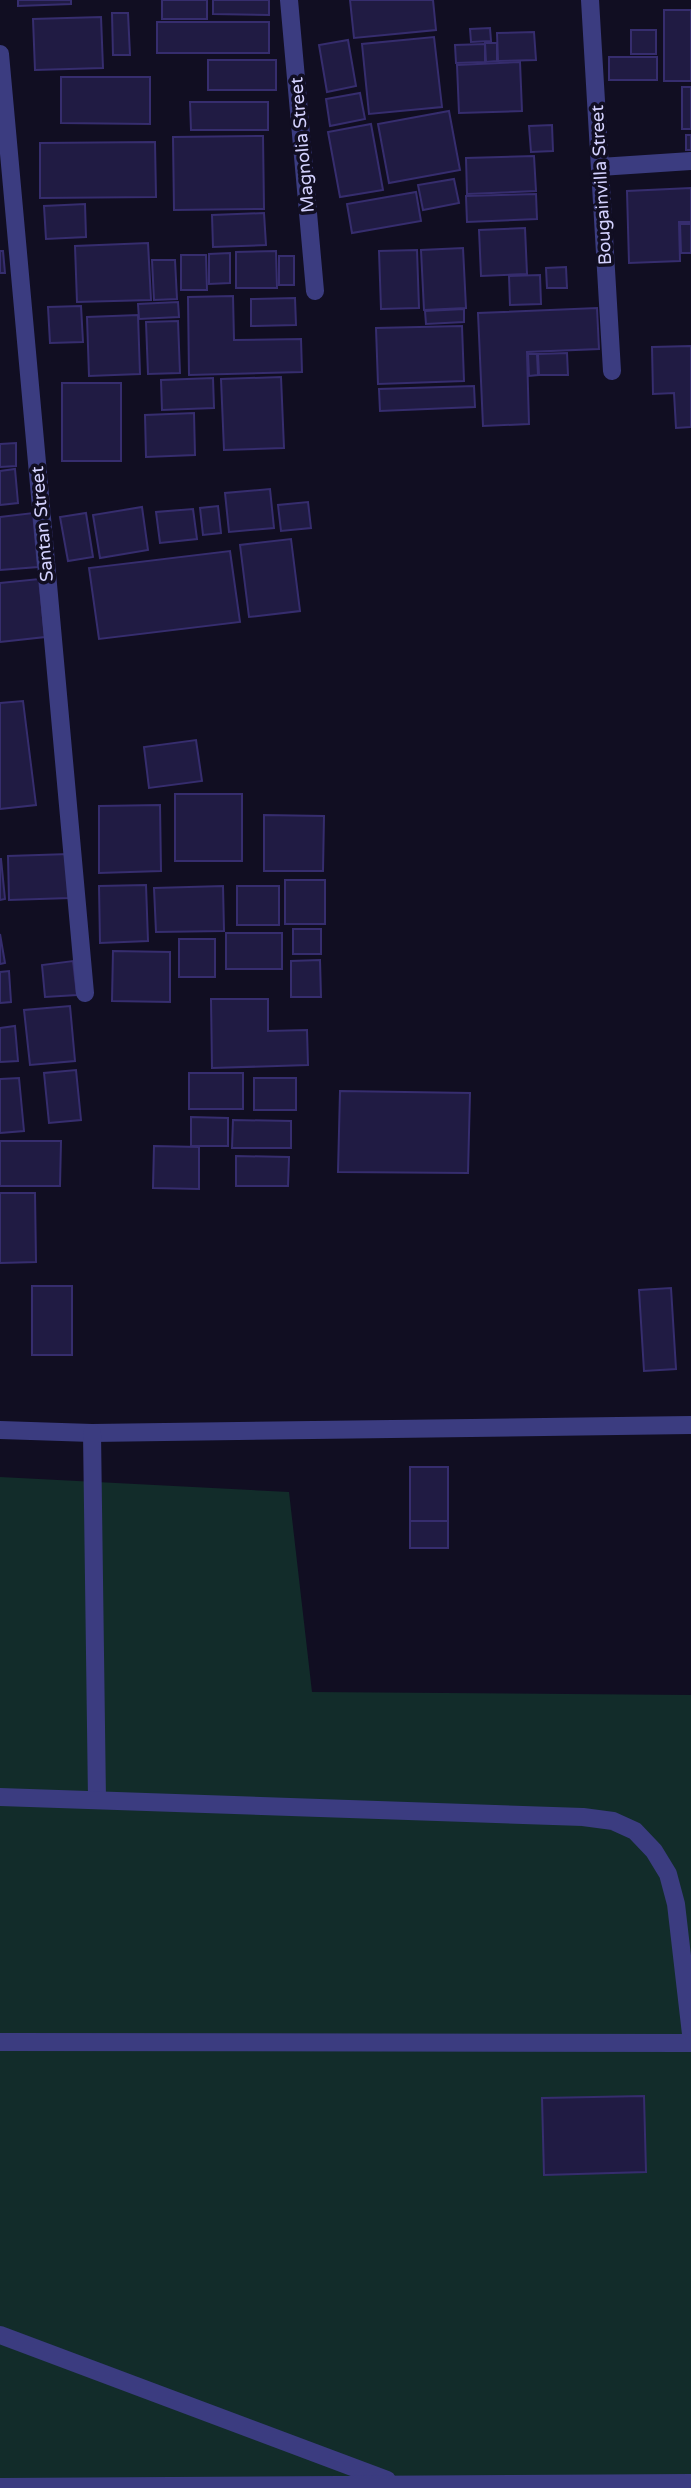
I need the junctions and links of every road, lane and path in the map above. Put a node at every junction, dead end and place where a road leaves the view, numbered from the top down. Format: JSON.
{"nodes":[{"id":1,"x":289,"y":0,"type":"edge"},
{"id":2,"x":590,"y":0,"type":"edge"},
{"id":3,"x":0,"y":54,"type":"edge"},
{"id":4,"x":691,"y":161,"type":"edge"},
{"id":5,"x":600,"y":167,"type":"junction"},
{"id":6,"x":315,"y":291,"type":"dead end"},
{"id":7,"x":612,"y":370,"type":"dead end"},
{"id":8,"x":85,"y":993,"type":"dead end"},
{"id":9,"x":691,"y":1425,"type":"edge"},
{"id":10,"x":0,"y":1430,"type":"edge"},
{"id":11,"x":92,"y":1433,"type":"junction"},
{"id":12,"x":0,"y":1797,"type":"edge"},
{"id":13,"x":97,"y":1800,"type":"junction"},
{"id":14,"x":691,"y":2034,"type":"edge"},
{"id":15,"x":0,"y":2042,"type":"edge"},
{"id":16,"x":691,"y":2043,"type":"edge"},
{"id":17,"x":0,"y":2335,"type":"edge"},
{"id":18,"x":691,"y":2483,"type":"edge"},
{"id":19,"x":0,"y":2487,"type":"edge"},
{"id":20,"x":407,"y":2488,"type":"edge"}],
"edges":[{"from":1,"to":6,"type":"street","name":"Magnolia Street"},
{"from":2,"to":5,"type":"street","name":"Bougainvilla Street"},
{"from":3,"to":8,"type":"street","name":"Santan Street"},
{"from":4,"to":5,"type":"street"},
{"from":5,"to":7,"type":"street","name":"Bougainvilla Street"},
{"from":9,"to":11,"type":"street"},
{"from":10,"to":11,"type":"street"},
{"from":11,"to":13,"type":"street"},
{"from":12,"to":13,"type":"street"},
{"from":13,"to":14,"type":"street"},
{"from":15,"to":16,"type":"street"},
{"from":17,"to":20,"type":"street"},
{"from":18,"to":19,"type":"street"}]}
